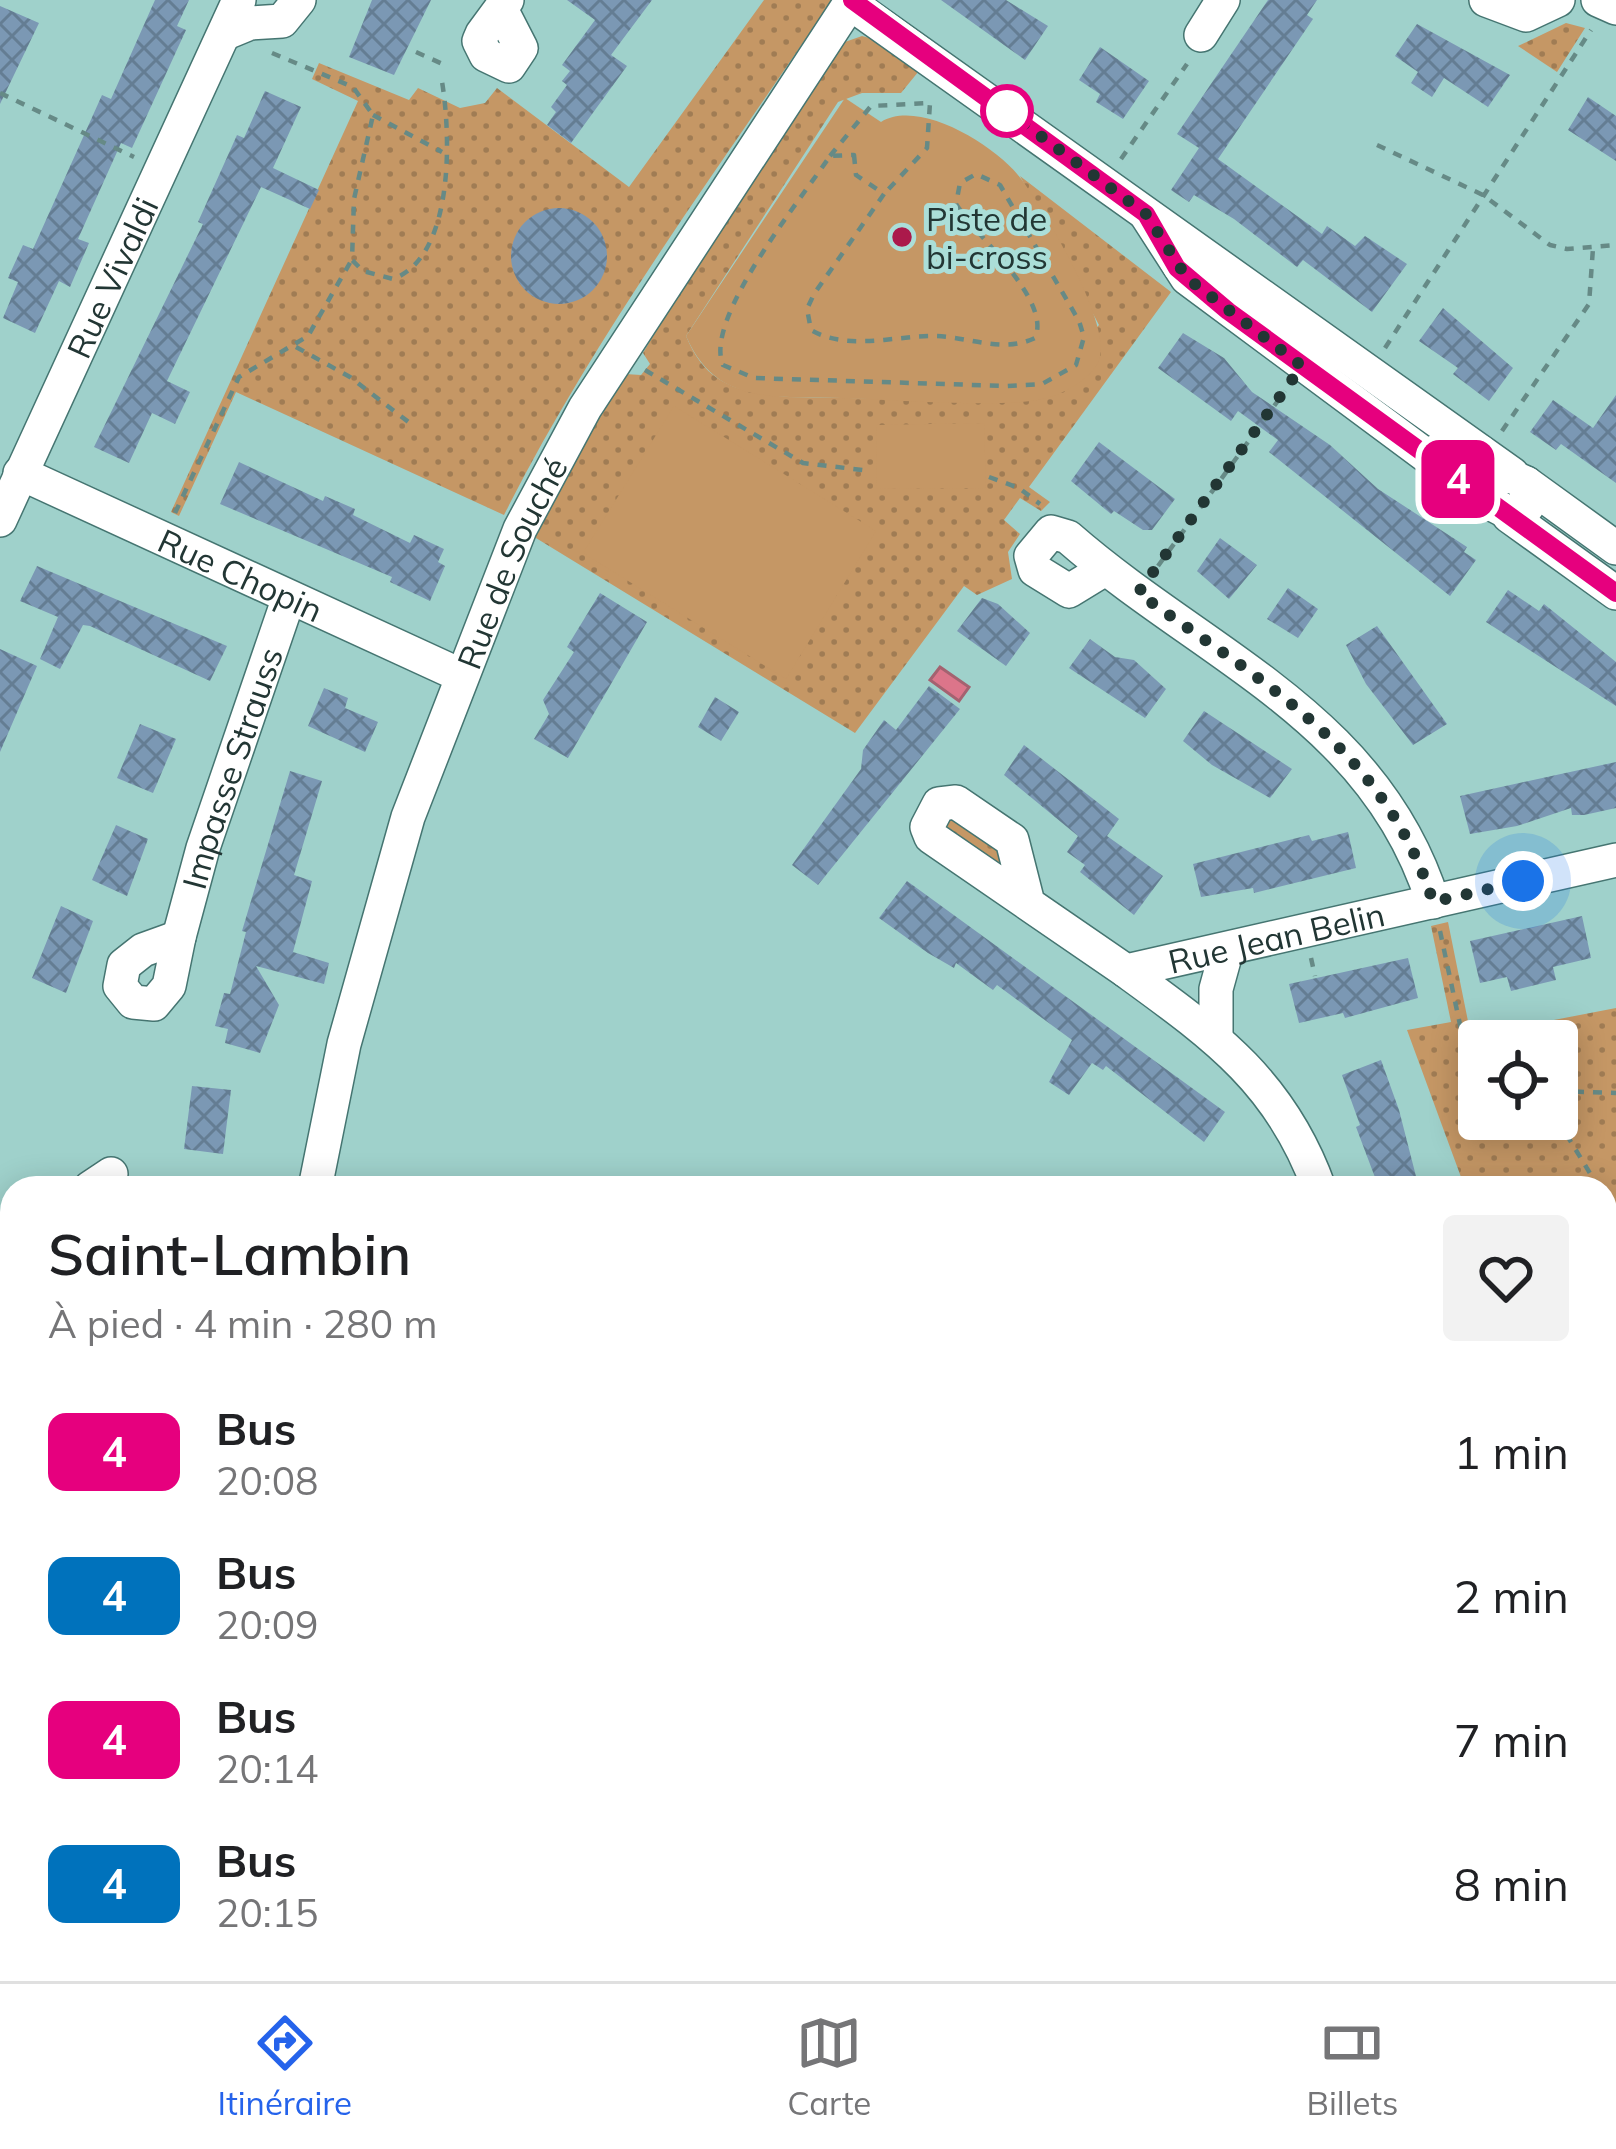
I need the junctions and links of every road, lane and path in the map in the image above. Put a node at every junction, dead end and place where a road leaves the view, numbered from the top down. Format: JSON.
{"nodes":[{"id":1,"x":239,"y":0,"type":"edge"},
{"id":2,"x":299,"y":0,"type":"edge"},
{"id":3,"x":1223,"y":0,"type":"edge"},
{"id":4,"x":1486,"y":0,"type":"edge"},
{"id":5,"x":1558,"y":0,"type":"edge"},
{"id":6,"x":851,"y":2,"type":"edge"},
{"id":7,"x":1607,"y":4,"type":"edge"},
{"id":8,"x":226,"y":33,"type":"junction"},
{"id":9,"x":1201,"y":34,"type":"joint"},
{"id":10,"x":416,"y":52,"type":"dead end"},
{"id":11,"x":447,"y":66,"type":"dead end"},
{"id":12,"x":441,"y":76,"type":"dead end"},
{"id":13,"x":0,"y":93,"type":"edge"},
{"id":14,"x":373,"y":115,"type":"junction"},
{"id":15,"x":1377,"y":145,"type":"dead end"},
{"id":16,"x":444,"y":153,"type":"junction"},
{"id":17,"x":830,"y":156,"type":"junction"},
{"id":18,"x":160,"y":170,"type":"junction"},
{"id":19,"x":1104,"y":183,"type":"junction"},
{"id":20,"x":884,"y":194,"type":"junction"},
{"id":21,"x":1483,"y":195,"type":"junction"},
{"id":22,"x":1146,"y":214,"type":"junction"},
{"id":23,"x":1616,"y":244,"type":"edge"},
{"id":24,"x":1593,"y":248,"type":"junction"},
{"id":25,"x":352,"y":260,"type":"junction"},
{"id":26,"x":1248,"y":282,"type":"junction"},
{"id":27,"x":1228,"y":311,"type":"junction"},
{"id":28,"x":296,"y":347,"type":"junction"},
{"id":29,"x":620,"y":354,"type":"junction"},
{"id":30,"x":1302,"y":366,"type":"junction"},
{"id":31,"x":1370,"y":372,"type":"junction"},
{"id":32,"x":415,"y":427,"type":"dead end"},
{"id":33,"x":1484,"y":454,"type":"junction"},
{"id":34,"x":871,"y":471,"type":"dead end"},
{"id":35,"x":20,"y":473,"type":"junction"},
{"id":36,"x":989,"y":477,"type":"dead end"},
{"id":37,"x":1519,"y":479,"type":"junction"},
{"id":38,"x":1499,"y":510,"type":"junction"},
{"id":39,"x":0,"y":520,"type":"edge"},
{"id":40,"x":1051,"y":532,"type":"junction"},
{"id":41,"x":164,"y":541,"type":"junction"},
{"id":42,"x":1616,"y":548,"type":"edge"},
{"id":43,"x":1105,"y":569,"type":"junction"},
{"id":44,"x":1138,"y":593,"type":"junction"},
{"id":45,"x":1616,"y":593,"type":"edge"},
{"id":46,"x":288,"y":600,"type":"junction"},
{"id":47,"x":460,"y":675,"type":"junction"},
{"id":48,"x":1616,"y":860,"type":"edge"},
{"id":49,"x":1027,"y":899,"type":"dead end"},
{"id":50,"x":1433,"y":902,"type":"junction"},
{"id":51,"x":179,"y":938,"type":"dead end"},
{"id":52,"x":1227,"y":949,"type":"junction"},
{"id":53,"x":1126,"y":971,"type":"junction"},
{"id":54,"x":1459,"y":1020,"type":"edge"},
{"id":55,"x":1216,"y":1037,"type":"junction"},
{"id":56,"x":1578,"y":1092,"type":"edge"},
{"id":57,"x":1616,"y":1093,"type":"edge"},
{"id":58,"x":1570,"y":1140,"type":"edge"},
{"id":59,"x":317,"y":1176,"type":"edge"},
{"id":60,"x":1314,"y":1176,"type":"edge"},
{"id":61,"x":1592,"y":1176,"type":"edge"}],
"edges":[{"from":1,"to":8,"type":"street","name":"Rue Vivaldi"},
{"from":2,"to":8,"type":"street"},
{"from":3,"to":9,"type":"street"},
{"from":4,"to":5,"type":"street"},
{"from":6,"to":19,"type":"street"},
{"from":6,"to":29,"type":"street","name":"Rue de Souché"},
{"from":7,"to":21,"type":"path"},
{"from":8,"to":14,"type":"path"},
{"from":8,"to":18,"type":"street","name":"Rue Vivaldi"},
{"from":9,"to":19,"type":"path"},
{"from":10,"to":11,"type":"path"},
{"from":12,"to":16,"type":"path"},
{"from":13,"to":18,"type":"path"},
{"from":14,"to":16,"type":"path"},
{"from":14,"to":25,"type":"path"},
{"from":15,"to":21,"type":"path"},
{"from":16,"to":25,"type":"path"},
{"from":17,"to":20,"type":"path"},
{"from":17,"to":20,"type":"path"},
{"from":17,"to":20,"type":"path"},
{"from":18,"to":35,"type":"street","name":"Rue Vivaldi"},
{"from":19,"to":22,"type":"street"},
{"from":21,"to":24,"type":"path"},
{"from":21,"to":31,"type":"path"},
{"from":22,"to":26,"type":"street"},
{"from":22,"to":27,"type":"street"},
{"from":23,"to":24,"type":"path"},
{"from":24,"to":33,"type":"path"},
{"from":25,"to":28,"type":"path"},
{"from":26,"to":27,"type":"street"},
{"from":26,"to":31,"type":"street"},
{"from":27,"to":30,"type":"street"},
{"from":28,"to":32,"type":"path"},
{"from":28,"to":41,"type":"path"},
{"from":29,"to":34,"type":"path"},
{"from":29,"to":47,"type":"street","name":"Rue de Souché"},
{"from":30,"to":38,"type":"street"},
{"from":30,"to":44,"type":"path"},
{"from":31,"to":33,"type":"street"},
{"from":33,"to":37,"type":"street"},
{"from":35,"to":39,"type":"street","name":"Rue Vivaldi"},
{"from":35,"to":41,"type":"street","name":"Rue Chopin"},
{"from":36,"to":40,"type":"path"},
{"from":37,"to":38,"type":"street"},
{"from":37,"to":42,"type":"street"},
{"from":38,"to":45,"type":"street"},
{"from":40,"to":43,"type":"street"},
{"from":40,"to":43,"type":"street"},
{"from":41,"to":46,"type":"street","name":"Rue Chopin"},
{"from":43,"to":44,"type":"street"},
{"from":44,"to":50,"type":"street"},
{"from":46,"to":47,"type":"street","name":"Rue Chopin"},
{"from":46,"to":51,"type":"street","name":"Impasse Strauss"},
{"from":47,"to":59,"type":"street","name":"Rue de Souché"},
{"from":48,"to":50,"type":"street","name":"Rue Jean Belin"},
{"from":49,"to":53,"type":"street","name":"Rue Jean Belin"},
{"from":50,"to":52,"type":"street","name":"Rue Jean Belin"},
{"from":50,"to":54,"type":"path"},
{"from":52,"to":53,"type":"street","name":"Rue Jean Belin"},
{"from":52,"to":55,"type":"street"},
{"from":53,"to":55,"type":"street"},
{"from":55,"to":60,"type":"street"},
{"from":56,"to":57,"type":"path"},
{"from":58,"to":61,"type":"path"}]}
